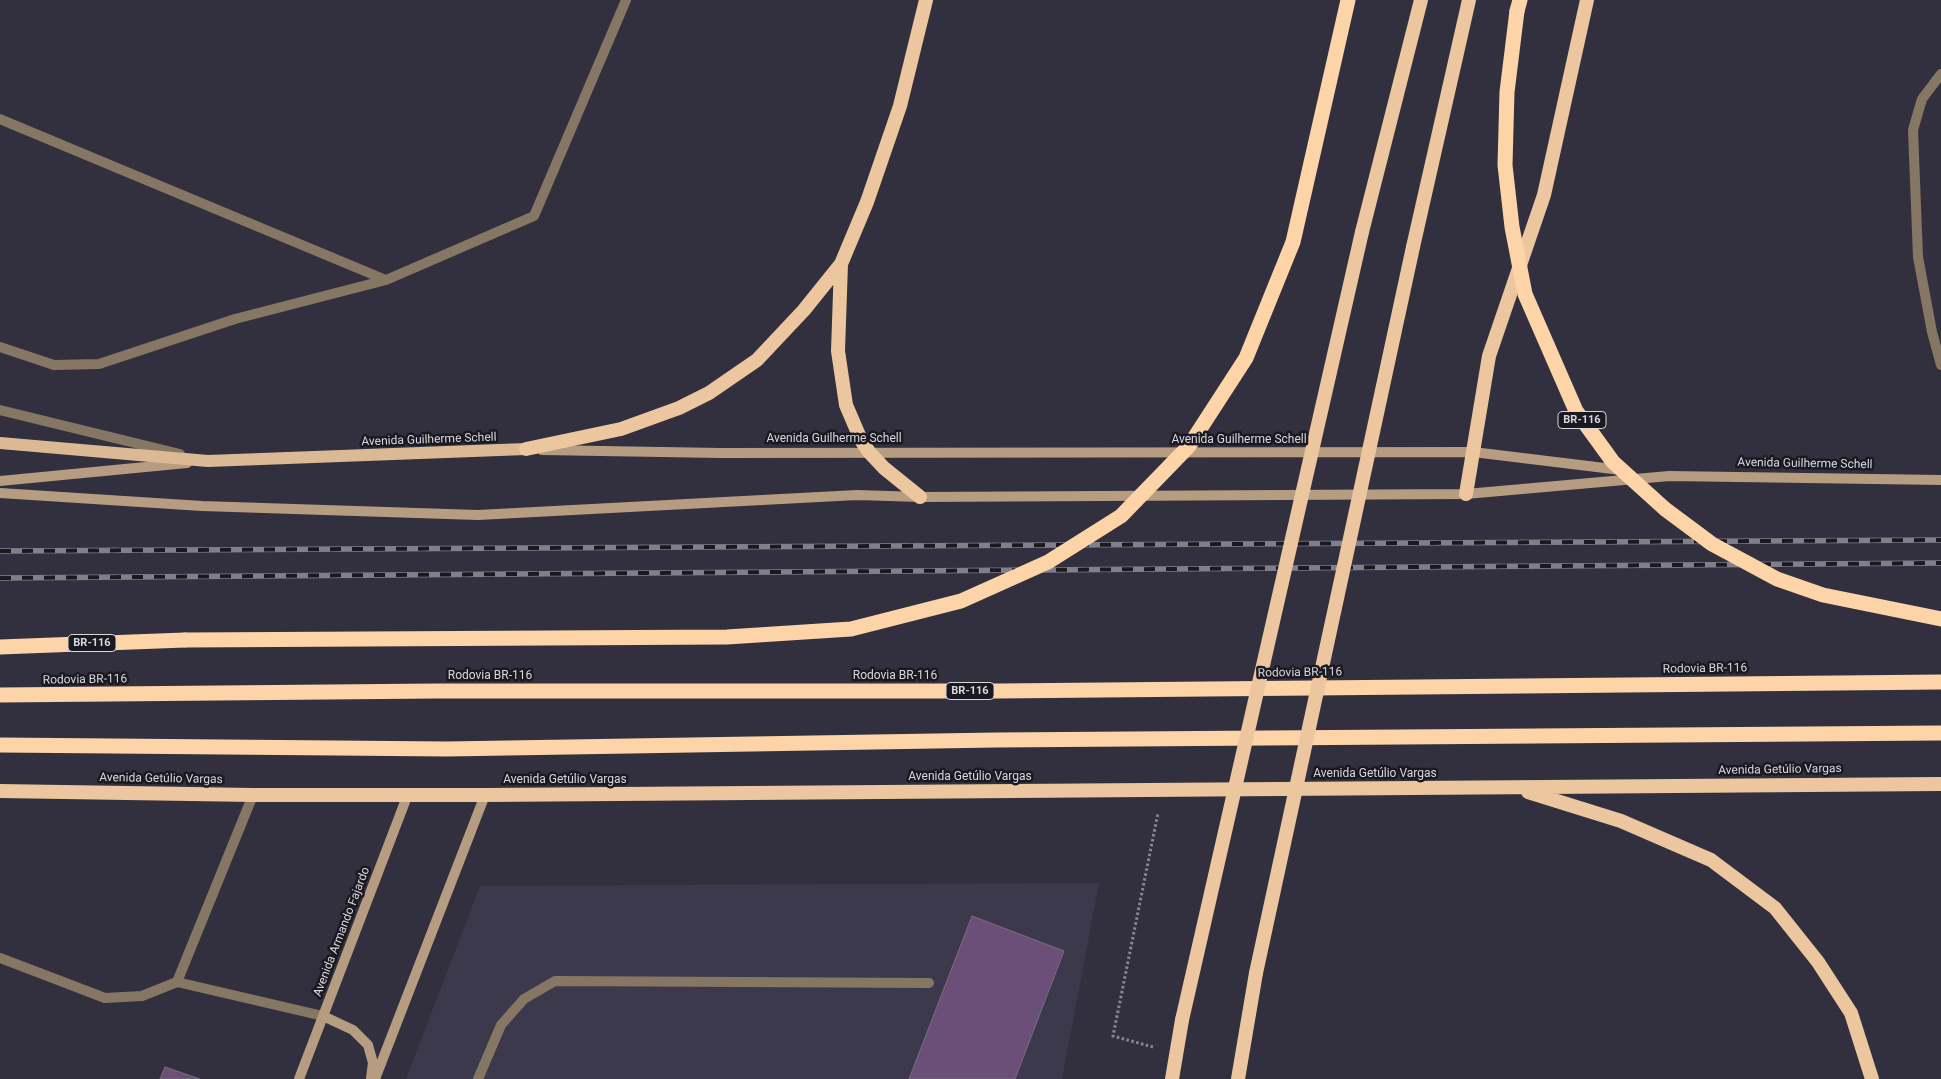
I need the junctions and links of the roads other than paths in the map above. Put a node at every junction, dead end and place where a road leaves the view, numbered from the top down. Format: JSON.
{"nodes":[{"id":1,"x":626,"y":0,"type":"edge"},
{"id":2,"x":926,"y":0,"type":"edge"},
{"id":3,"x":1348,"y":0,"type":"edge"},
{"id":4,"x":1421,"y":0,"type":"edge"},
{"id":5,"x":1469,"y":0,"type":"edge"},
{"id":6,"x":1587,"y":0,"type":"edge"},
{"id":7,"x":1518,"y":5,"type":"edge"},
{"id":8,"x":1941,"y":74,"type":"edge"},
{"id":9,"x":0,"y":119,"type":"edge"},
{"id":10,"x":841,"y":264,"type":"junction"},
{"id":11,"x":386,"y":280,"type":"junction"},
{"id":12,"x":1936,"y":332,"type":"edge"},
{"id":13,"x":0,"y":347,"type":"edge"},
{"id":14,"x":1941,"y":365,"type":"edge"},
{"id":15,"x":0,"y":410,"type":"edge"},
{"id":16,"x":0,"y":443,"type":"edge"},
{"id":17,"x":526,"y":449,"type":"junction"},
{"id":18,"x":869,"y":452,"type":"junction"},
{"id":19,"x":1473,"y":452,"type":"junction"},
{"id":20,"x":208,"y":461,"type":"junction"},
{"id":21,"x":1669,"y":476,"type":"junction"},
{"id":22,"x":1941,"y":480,"type":"edge"},
{"id":23,"x":0,"y":481,"type":"edge"},
{"id":24,"x":0,"y":493,"type":"edge"},
{"id":25,"x":1466,"y":494,"type":"junction"},
{"id":26,"x":920,"y":497,"type":"junction"},
{"id":27,"x":1941,"y":619,"type":"edge"},
{"id":28,"x":0,"y":647,"type":"edge"},
{"id":29,"x":1941,"y":682,"type":"edge"},
{"id":30,"x":0,"y":695,"type":"edge"},
{"id":31,"x":1941,"y":733,"type":"edge"},
{"id":32,"x":0,"y":745,"type":"edge"},
{"id":33,"x":1941,"y":784,"type":"edge"},
{"id":34,"x":1516,"y":788,"type":"junction"},
{"id":35,"x":0,"y":791,"type":"edge"},
{"id":36,"x":408,"y":794,"type":"junction"},
{"id":37,"x":253,"y":795,"type":"junction"},
{"id":38,"x":485,"y":795,"type":"junction"},
{"id":39,"x":0,"y":958,"type":"edge"},
{"id":40,"x":177,"y":982,"type":"junction"},
{"id":41,"x":929,"y":983,"type":"dead end"},
{"id":42,"x":323,"y":1016,"type":"junction"},
{"id":43,"x":299,"y":1079,"type":"edge"},
{"id":44,"x":373,"y":1079,"type":"edge"},
{"id":45,"x":478,"y":1079,"type":"edge"},
{"id":46,"x":1172,"y":1079,"type":"edge"},
{"id":47,"x":1238,"y":1079,"type":"edge"},
{"id":48,"x":1872,"y":1079,"type":"edge"}],
"edges":[{"from":1,"to":11,"type":"street"},
{"from":2,"to":10,"type":"highway"},
{"from":3,"to":28,"type":"highway","number":"BR-116","bridge":true},
{"from":4,"to":46,"type":"highway","bridge":true},
{"from":5,"to":47,"type":"highway","bridge":true},
{"from":6,"to":19,"type":"highway"},
{"from":7,"to":27,"type":"highway","number":"BR-116","bridge":true},
{"from":8,"to":12,"type":"street"},
{"from":9,"to":11,"type":"street"},
{"from":10,"to":17,"type":"highway"},
{"from":10,"to":18,"type":"highway"},
{"from":11,"to":13,"type":"street"},
{"from":12,"to":14,"type":"street"},
{"from":15,"to":20,"type":"street"},
{"from":16,"to":20,"type":"main road"},
{"from":17,"to":18,"type":"main road","name":"Avenida Guilherme Schell"},
{"from":17,"to":20,"type":"main road","name":"Avenida Guilherme Schell"},
{"from":18,"to":19,"type":"main road","name":"Avenida Guilherme Schell"},
{"from":18,"to":26,"type":"highway"},
{"from":19,"to":21,"type":"main road","name":"Avenida Guilherme Schell"},
{"from":19,"to":25,"type":"highway"},
{"from":20,"to":23,"type":"main road","name":"Avenida Guilherme Schell"},
{"from":21,"to":22,"type":"main road","name":"Avenida Guilherme Schell"},
{"from":21,"to":25,"type":"main road","name":"Avenida Guilherme Schell"},
{"from":24,"to":26,"type":"main road","name":"Avenida Guilherme Schell"},
{"from":25,"to":26,"type":"main road","name":"Avenida Guilherme Schell"},
{"from":29,"to":30,"type":"highway","name":"Rodovia BR-116","number":"BR-116"},
{"from":31,"to":32,"type":"highway"},
{"from":33,"to":34,"type":"highway","name":"Avenida Getúlio Vargas"},
{"from":34,"to":38,"type":"highway","name":"Avenida Getúlio Vargas"},
{"from":34,"to":48,"type":"highway"},
{"from":35,"to":37,"type":"highway","name":"Avenida Getúlio Vargas"},
{"from":36,"to":37,"type":"highway","name":"Avenida Getúlio Vargas"},
{"from":36,"to":38,"type":"highway","name":"Avenida Getúlio Vargas"},
{"from":36,"to":42,"type":"main road","name":"Avenida Armando Fajardo"},
{"from":37,"to":40,"type":"street"},
{"from":38,"to":44,"type":"main road"},
{"from":39,"to":40,"type":"street"},
{"from":40,"to":42,"type":"street"},
{"from":41,"to":45,"type":"street"},
{"from":42,"to":43,"type":"main road","name":"Avenida Armando Fajardo"},
{"from":42,"to":44,"type":"main road"}]}
